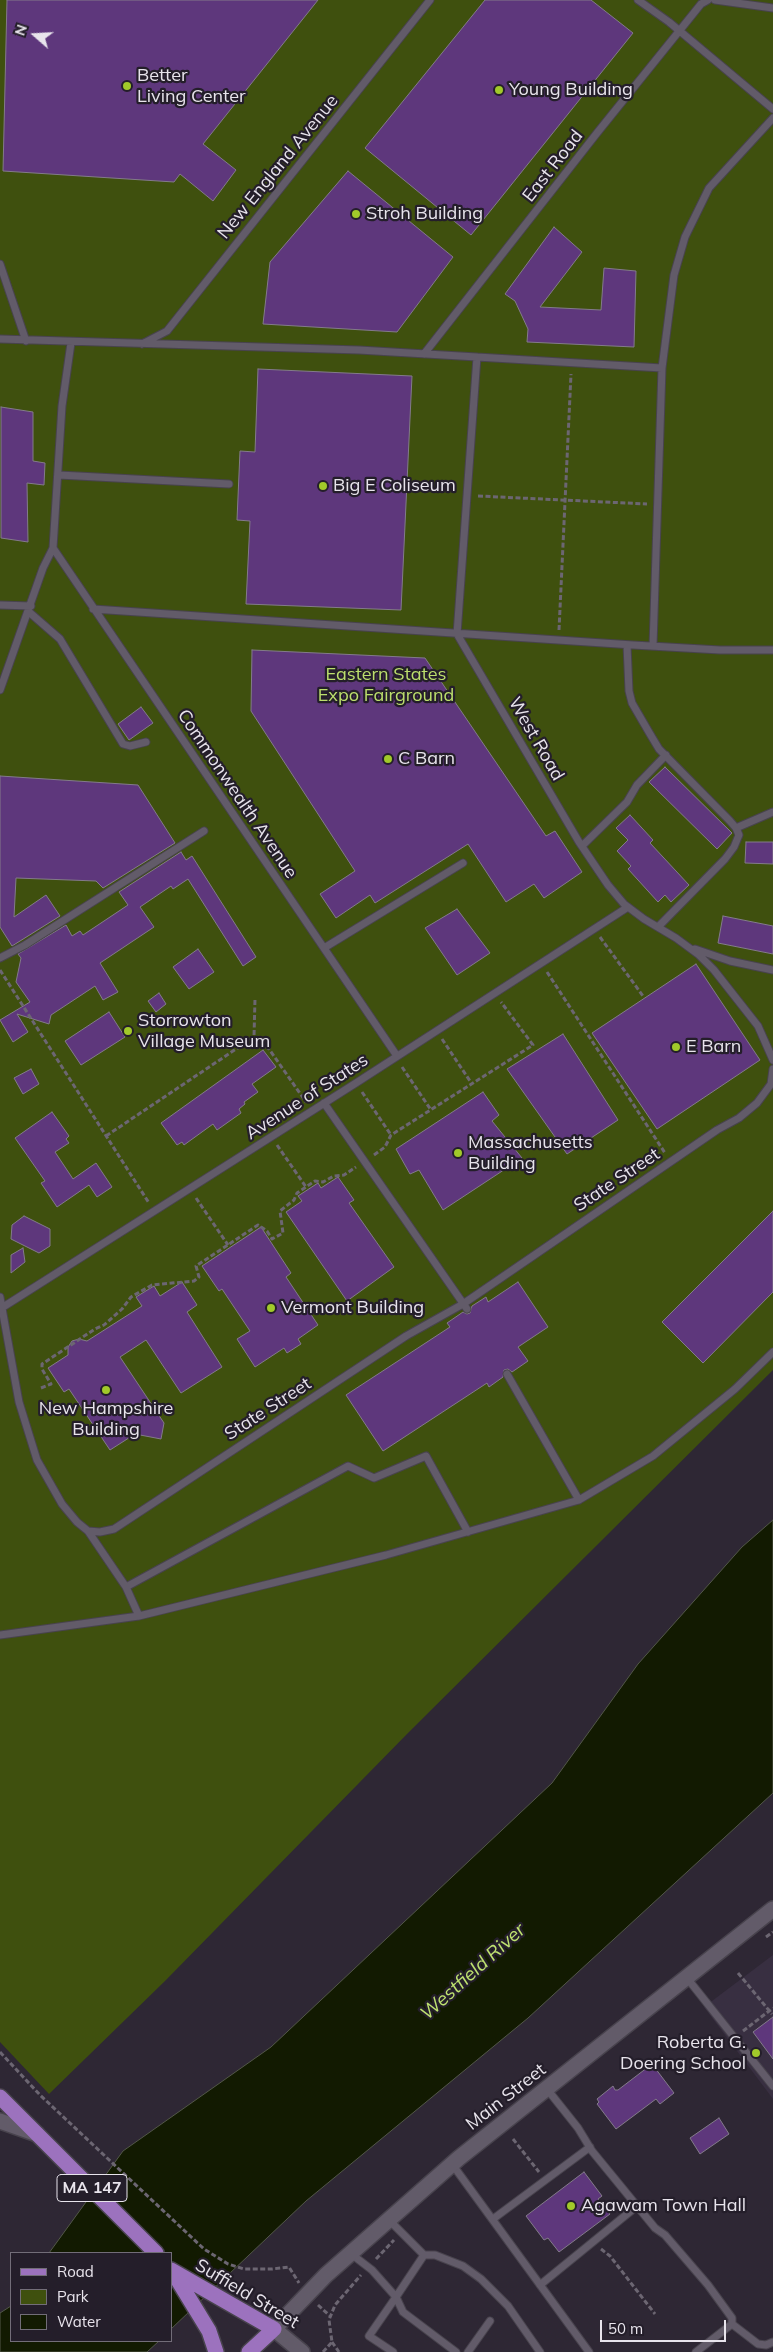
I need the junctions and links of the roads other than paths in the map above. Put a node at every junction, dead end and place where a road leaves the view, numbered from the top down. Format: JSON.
{"nodes":[{"id":1,"x":430,"y":0,"type":"edge"},
{"id":2,"x":638,"y":0,"type":"edge"},
{"id":3,"x":708,"y":0,"type":"edge"},
{"id":4,"x":715,"y":0,"type":"edge"},
{"id":5,"x":773,"y":8,"type":"edge"},
{"id":6,"x":680,"y":31,"type":"junction"},
{"id":7,"x":773,"y":109,"type":"edge"},
{"id":8,"x":773,"y":118,"type":"edge"},
{"id":9,"x":0,"y":264,"type":"edge"},
{"id":10,"x":0,"y":340,"type":"edge"},
{"id":11,"x":26,"y":341,"type":"junction"},
{"id":12,"x":71,"y":343,"type":"junction"},
{"id":13,"x":142,"y":344,"type":"junction"},
{"id":14,"x":424,"y":354,"type":"junction"},
{"id":15,"x":477,"y":357,"type":"junction"},
{"id":16,"x":662,"y":368,"type":"junction"},
{"id":17,"x":59,"y":475,"type":"junction"},
{"id":18,"x":229,"y":484,"type":"dead end"},
{"id":19,"x":54,"y":548,"type":"junction"},
{"id":20,"x":0,"y":605,"type":"edge"},
{"id":21,"x":30,"y":609,"type":"junction"},
{"id":22,"x":93,"y":610,"type":"junction"},
{"id":23,"x":457,"y":634,"type":"junction"},
{"id":24,"x":627,"y":644,"type":"junction"},
{"id":25,"x":653,"y":646,"type":"junction"},
{"id":26,"x":773,"y":650,"type":"edge"},
{"id":27,"x":0,"y":690,"type":"edge"},
{"id":28,"x":146,"y":742,"type":"dead end"},
{"id":29,"x":666,"y":755,"type":"junction"},
{"id":30,"x":773,"y":812,"type":"edge"},
{"id":31,"x":736,"y":828,"type":"junction"},
{"id":32,"x":204,"y":831,"type":"dead end"},
{"id":33,"x":582,"y":846,"type":"junction"},
{"id":34,"x":463,"y":863,"type":"dead end"},
{"id":35,"x":628,"y":907,"type":"junction"},
{"id":36,"x":658,"y":927,"type":"junction"},
{"id":37,"x":688,"y":946,"type":"junction"},
{"id":38,"x":324,"y":948,"type":"junction"},
{"id":39,"x":0,"y":958,"type":"edge"},
{"id":40,"x":773,"y":970,"type":"edge"},
{"id":41,"x":396,"y":1057,"type":"junction"},
{"id":42,"x":773,"y":1060,"type":"edge"},
{"id":43,"x":773,"y":1069,"type":"edge"},
{"id":44,"x":324,"y":1103,"type":"junction"},
{"id":45,"x":0,"y":1297,"type":"edge"},
{"id":46,"x":465,"y":1307,"type":"junction"},
{"id":47,"x":1,"y":1309,"type":"edge"},
{"id":48,"x":773,"y":1352,"type":"edge"},
{"id":49,"x":507,"y":1374,"type":"dead end"},
{"id":50,"x":579,"y":1500,"type":"junction"},
{"id":51,"x":88,"y":1531,"type":"junction"},
{"id":52,"x":468,"y":1532,"type":"junction"},
{"id":53,"x":126,"y":1587,"type":"junction"},
{"id":54,"x":139,"y":1616,"type":"junction"},
{"id":55,"x":0,"y":1635,"type":"edge"},
{"id":56,"x":773,"y":1909,"type":"edge"},
{"id":57,"x":687,"y":1978,"type":"junction"},
{"id":58,"x":773,"y":2086,"type":"edge"},
{"id":59,"x":547,"y":2089,"type":"junction"},
{"id":60,"x":0,"y":2097,"type":"edge"},
{"id":61,"x":0,"y":2121,"type":"edge"},
{"id":62,"x":37,"y":2134,"type":"junction"},
{"id":63,"x":590,"y":2147,"type":"junction"},
{"id":64,"x":451,"y":2164,"type":"junction"},
{"id":65,"x":637,"y":2206,"type":"junction"},
{"id":66,"x":388,"y":2219,"type":"junction"},
{"id":67,"x":493,"y":2219,"type":"junction"},
{"id":68,"x":151,"y":2248,"type":"edge"},
{"id":69,"x":350,"y":2253,"type":"junction"},
{"id":70,"x":424,"y":2255,"type":"junction"},
{"id":71,"x":172,"y":2270,"type":"edge"},
{"id":72,"x":540,"y":2285,"type":"junction"},
{"id":73,"x":396,"y":2297,"type":"junction"},
{"id":74,"x":490,"y":2321,"type":"dead end"},
{"id":75,"x":732,"y":2324,"type":"junction"},
{"id":76,"x":274,"y":2329,"type":"junction"},
{"id":77,"x":773,"y":2342,"type":"edge"},
{"id":78,"x":216,"y":2352,"type":"edge"},
{"id":79,"x":249,"y":2352,"type":"edge"},
{"id":80,"x":265,"y":2352,"type":"edge"},
{"id":81,"x":302,"y":2352,"type":"edge"},
{"id":82,"x":393,"y":2352,"type":"edge"},
{"id":83,"x":456,"y":2352,"type":"edge"},
{"id":84,"x":468,"y":2352,"type":"edge"},
{"id":85,"x":540,"y":2352,"type":"edge"},
{"id":86,"x":589,"y":2352,"type":"edge"},
{"id":87,"x":696,"y":2352,"type":"edge"}],
"edges":[{"from":1,"to":13,"type":"lane","name":"New England Avenue"},
{"from":2,"to":6,"type":"lane"},
{"from":3,"to":6,"type":"lane","name":"East Road"},
{"from":4,"to":5,"type":"lane"},
{"from":6,"to":7,"type":"lane"},
{"from":6,"to":14,"type":"lane","name":"East Road"},
{"from":8,"to":16,"type":"lane"},
{"from":9,"to":11,"type":"lane"},
{"from":10,"to":11,"type":"lane"},
{"from":11,"to":12,"type":"lane"},
{"from":12,"to":13,"type":"lane"},
{"from":12,"to":17,"type":"lane"},
{"from":13,"to":14,"type":"lane"},
{"from":14,"to":15,"type":"lane"},
{"from":15,"to":16,"type":"lane"},
{"from":15,"to":23,"type":"lane"},
{"from":16,"to":25,"type":"lane"},
{"from":17,"to":18,"type":"lane"},
{"from":17,"to":19,"type":"lane"},
{"from":19,"to":21,"type":"lane"},
{"from":19,"to":22,"type":"lane","name":"Commonwealth Avenue"},
{"from":20,"to":21,"type":"lane"},
{"from":21,"to":27,"type":"lane"},
{"from":21,"to":28,"type":"lane"},
{"from":22,"to":23,"type":"lane"},
{"from":22,"to":38,"type":"lane","name":"Commonwealth Avenue"},
{"from":23,"to":24,"type":"lane"},
{"from":23,"to":33,"type":"lane","name":"West Road"},
{"from":24,"to":25,"type":"lane"},
{"from":24,"to":29,"type":"lane"},
{"from":25,"to":26,"type":"lane"},
{"from":29,"to":31,"type":"lane"},
{"from":29,"to":33,"type":"lane"},
{"from":30,"to":31,"type":"lane"},
{"from":31,"to":36,"type":"lane"},
{"from":32,"to":39,"type":"lane"},
{"from":33,"to":35,"type":"lane","name":"West Road"},
{"from":34,"to":38,"type":"lane"},
{"from":35,"to":36,"type":"lane","name":"West Road"},
{"from":35,"to":41,"type":"lane","name":"Avenue of States"},
{"from":36,"to":37,"type":"lane","name":"West Road"},
{"from":37,"to":40,"type":"lane"},
{"from":37,"to":42,"type":"lane","name":"West Road"},
{"from":38,"to":41,"type":"lane","name":"Commonwealth Avenue"},
{"from":41,"to":44,"type":"lane","name":"Avenue of States"},
{"from":43,"to":46,"type":"lane","name":"State Street"},
{"from":44,"to":46,"type":"lane"},
{"from":44,"to":47,"type":"lane","name":"Avenue of States"},
{"from":45,"to":47,"type":"lane"},
{"from":46,"to":51,"type":"lane","name":"State Street"},
{"from":47,"to":51,"type":"lane"},
{"from":48,"to":50,"type":"lane"},
{"from":49,"to":50,"type":"lane"},
{"from":50,"to":52,"type":"lane"},
{"from":51,"to":53,"type":"lane"},
{"from":52,"to":53,"type":"lane"},
{"from":52,"to":54,"type":"lane"},
{"from":53,"to":54,"type":"lane"},
{"from":54,"to":55,"type":"lane"},
{"from":56,"to":57,"type":"main road","name":"Main Street"},
{"from":57,"to":58,"type":"lane"},
{"from":57,"to":59,"type":"main road","name":"Main Street"},
{"from":59,"to":63,"type":"lane"},
{"from":59,"to":64,"type":"main road","name":"Main Street"},
{"from":60,"to":62,"type":"main road","number":"MA 147"},
{"from":61,"to":62,"type":"main road"},
{"from":62,"to":68,"type":"main road","number":"MA 147"},
{"from":63,"to":65,"type":"lane"},
{"from":63,"to":67,"type":"lane"},
{"from":64,"to":66,"type":"main road","name":"Main Street"},
{"from":64,"to":67,"type":"lane"},
{"from":65,"to":72,"type":"lane"},
{"from":65,"to":75,"type":"lane"},
{"from":66,"to":69,"type":"main road","name":"Main Street"},
{"from":66,"to":70,"type":"lane"},
{"from":67,"to":72,"type":"lane"},
{"from":69,"to":73,"type":"lane"},
{"from":69,"to":76,"type":"main road","name":"Main Street"},
{"from":70,"to":73,"type":"lane"},
{"from":70,"to":85,"type":"lane"},
{"from":71,"to":76,"type":"main road","name":"Suffield Street"},
{"from":71,"to":78,"type":"main road"},
{"from":72,"to":86,"type":"lane"},
{"from":73,"to":82,"type":"lane"},
{"from":73,"to":83,"type":"lane"},
{"from":74,"to":84,"type":"lane"},
{"from":75,"to":77,"type":"lane"},
{"from":75,"to":87,"type":"lane"},
{"from":76,"to":79,"type":"main road"},
{"from":76,"to":80,"type":"main road"},
{"from":76,"to":81,"type":"main road","name":"Suffield Street"}]}
